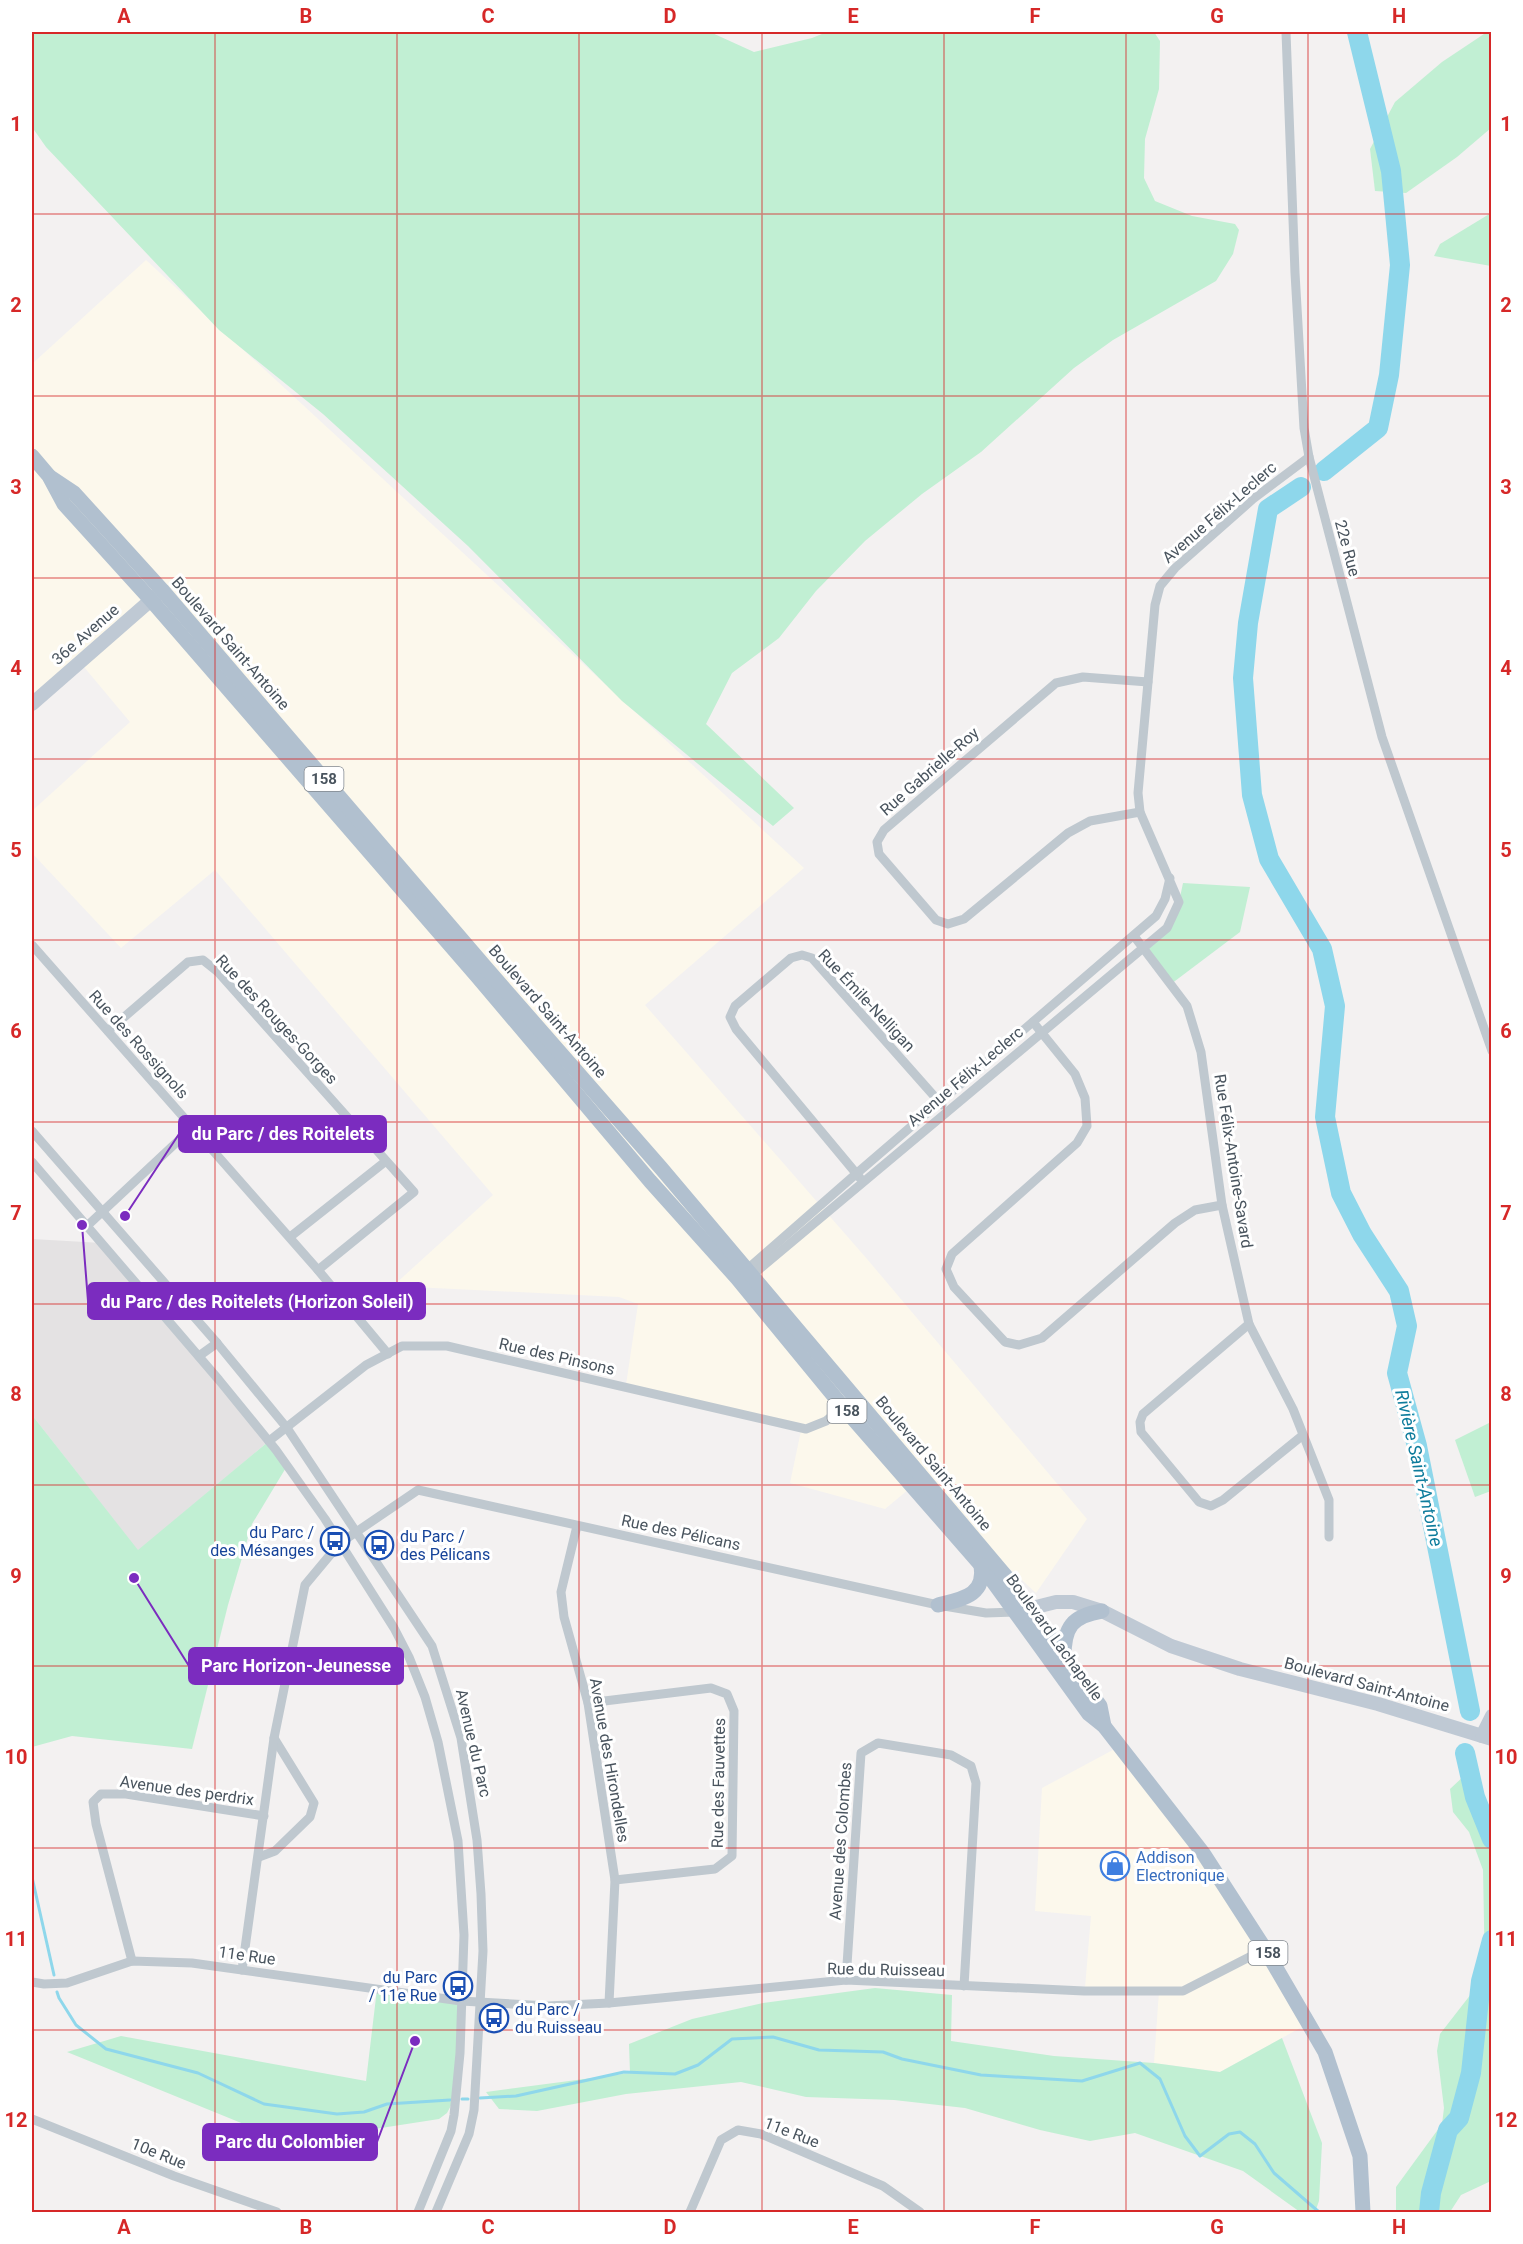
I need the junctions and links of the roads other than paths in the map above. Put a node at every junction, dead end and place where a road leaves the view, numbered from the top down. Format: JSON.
{"nodes":[{"id":1,"x":1286,"y":32,"type":"edge"},
{"id":2,"x":32,"y":456,"type":"edge"},
{"id":3,"x":1309,"y":457,"type":"junction"},
{"id":4,"x":156,"y":595,"type":"junction"},
{"id":5,"x":1148,"y":682,"type":"junction"},
{"id":6,"x":32,"y":704,"type":"edge"},
{"id":7,"x":1140,"y":812,"type":"junction"},
{"id":8,"x":1170,"y":878,"type":"junction"},
{"id":9,"x":1134,"y":936,"type":"junction"},
{"id":10,"x":32,"y":945,"type":"edge"},
{"id":11,"x":1143,"y":948,"type":"junction"},
{"id":12,"x":1033,"y":1022,"type":"junction"},
{"id":13,"x":108,"y":1031,"type":"junction"},
{"id":14,"x":1041,"y":1032,"type":"junction"},
{"id":15,"x":1491,"y":1051,"type":"edge"},
{"id":16,"x":939,"y":1102,"type":"junction"},
{"id":17,"x":947,"y":1111,"type":"junction"},
{"id":18,"x":193,"y":1127,"type":"junction"},
{"id":19,"x":32,"y":1131,"type":"edge"},
{"id":20,"x":386,"y":1161,"type":"junction"},
{"id":21,"x":32,"y":1162,"type":"edge"},
{"id":22,"x":856,"y":1173,"type":"junction"},
{"id":23,"x":864,"y":1182,"type":"junction"},
{"id":24,"x":1222,"y":1205,"type":"junction"},
{"id":25,"x":103,"y":1213,"type":"junction"},
{"id":26,"x":87,"y":1226,"type":"junction"},
{"id":27,"x":290,"y":1237,"type":"junction"},
{"id":28,"x":318,"y":1270,"type":"junction"},
{"id":29,"x":744,"y":1277,"type":"junction"},
{"id":30,"x":1249,"y":1324,"type":"junction"},
{"id":31,"x":217,"y":1343,"type":"junction"},
{"id":32,"x":388,"y":1354,"type":"junction"},
{"id":33,"x":199,"y":1356,"type":"junction"},
{"id":34,"x":855,"y":1396,"type":"junction"},
{"id":35,"x":843,"y":1407,"type":"junction"},
{"id":36,"x":287,"y":1428,"type":"junction"},
{"id":37,"x":1303,"y":1435,"type":"junction"},
{"id":38,"x":269,"y":1441,"type":"junction"},
{"id":39,"x":577,"y":1526,"type":"junction"},
{"id":40,"x":356,"y":1532,"type":"junction"},
{"id":41,"x":1329,"y":1537,"type":"dead end"},
{"id":42,"x":340,"y":1543,"type":"junction"},
{"id":43,"x":981,"y":1565,"type":"junction"},
{"id":44,"x":1009,"y":1580,"type":"joint"},
{"id":45,"x":938,"y":1605,"type":"junction"},
{"id":46,"x":1022,"y":1610,"type":"junction"},
{"id":47,"x":1102,"y":1611,"type":"junction"},
{"id":48,"x":1064,"y":1657,"type":"junction"},
{"id":49,"x":588,"y":1703,"type":"junction"},
{"id":50,"x":1491,"y":1716,"type":"edge"},
{"id":51,"x":1104,"y":1726,"type":"junction"},
{"id":52,"x":1487,"y":1737,"type":"edge"},
{"id":53,"x":274,"y":1738,"type":"junction"},
{"id":54,"x":264,"y":1816,"type":"junction"},
{"id":55,"x":259,"y":1857,"type":"junction"},
{"id":56,"x":615,"y":1880,"type":"junction"},
{"id":57,"x":1265,"y":1949,"type":"junction"},
{"id":58,"x":132,"y":1961,"type":"junction"},
{"id":59,"x":242,"y":1970,"type":"junction"},
{"id":60,"x":846,"y":1980,"type":"junction"},
{"id":61,"x":32,"y":1982,"type":"edge"},
{"id":62,"x":964,"y":1986,"type":"junction"},
{"id":63,"x":461,"y":2001,"type":"junction"},
{"id":64,"x":481,"y":2002,"type":"junction"},
{"id":65,"x":609,"y":2003,"type":"junction"},
{"id":66,"x":32,"y":2119,"type":"edge"},
{"id":67,"x":277,"y":2212,"type":"edge"},
{"id":68,"x":418,"y":2212,"type":"edge"},
{"id":69,"x":436,"y":2212,"type":"edge"},
{"id":70,"x":690,"y":2212,"type":"edge"},
{"id":71,"x":920,"y":2212,"type":"edge"},
{"id":72,"x":1363,"y":2212,"type":"edge"}],
"edges":[{"from":1,"to":3,"type":"street","name":"22e Rue"},
{"from":2,"to":4,"type":"main road","name":"Boulevard Saint-Antoine","number":"158"},
{"from":3,"to":5,"type":"street","name":"Avenue Félix-Leclerc"},
{"from":3,"to":15,"type":"street","name":"22e Rue"},
{"from":4,"to":6,"type":"street","name":"36e Avenue"},
{"from":4,"to":29,"type":"main road","name":"Boulevard Saint-Antoine","number":"158"},
{"from":5,"to":7,"type":"street","name":"Avenue Félix-Leclerc"},
{"from":5,"to":7,"type":"street","name":"Rue Gabrielle-Roy"},
{"from":7,"to":8,"type":"street","name":"Avenue Félix-Leclerc"},
{"from":8,"to":9,"type":"street","name":"Avenue Félix-Leclerc"},
{"from":8,"to":11,"type":"street","name":"Avenue Félix-Leclerc"},
{"from":9,"to":11,"type":"street","name":"Rue Félix-Antoine-Savard"},
{"from":9,"to":12,"type":"street","name":"Avenue Félix-Leclerc"},
{"from":10,"to":13,"type":"street","name":"Rue des Rossignols"},
{"from":11,"to":14,"type":"street","name":"Avenue Félix-Leclerc"},
{"from":11,"to":24,"type":"street","name":"Rue Félix-Antoine-Savard"},
{"from":12,"to":14,"type":"street"},
{"from":12,"to":16,"type":"street","name":"Avenue Félix-Leclerc"},
{"from":13,"to":18,"type":"street","name":"Rue des Rossignols"},
{"from":13,"to":20,"type":"street","name":"Rue des Rouges-Gorges"},
{"from":14,"to":17,"type":"street","name":"Avenue Félix-Leclerc"},
{"from":14,"to":24,"type":"street"},
{"from":16,"to":17,"type":"street","name":"Rue Émile-Nelligan"},
{"from":16,"to":22,"type":"street","name":"Avenue Félix-Leclerc"},
{"from":16,"to":22,"type":"street","name":"Rue Émile-Nelligan"},
{"from":17,"to":23,"type":"street","name":"Avenue Félix-Leclerc"},
{"from":18,"to":25,"type":"street"},
{"from":18,"to":27,"type":"street","name":"Rue des Rossignols"},
{"from":19,"to":25,"type":"street","name":"Avenue du Parc"},
{"from":20,"to":27,"type":"street"},
{"from":20,"to":28,"type":"street","name":"Rue des Rouges-Gorges"},
{"from":21,"to":26,"type":"street"},
{"from":22,"to":23,"type":"street","name":"Rue Émile-Nelligan"},
{"from":22,"to":29,"type":"street","name":"Avenue Félix-Leclerc"},
{"from":23,"to":29,"type":"street","name":"Avenue Félix-Leclerc"},
{"from":24,"to":30,"type":"street","name":"Rue Félix-Antoine-Savard"},
{"from":25,"to":26,"type":"street"},
{"from":25,"to":31,"type":"street","name":"Avenue du Parc"},
{"from":26,"to":33,"type":"street"},
{"from":27,"to":28,"type":"street","name":"Rue des Rossignols"},
{"from":28,"to":32,"type":"street","name":"Rue des Rossignols"},
{"from":29,"to":34,"type":"main road","name":"Boulevard Saint-Antoine","number":"158"},
{"from":29,"to":35,"type":"main road","name":"Boulevard Saint-Antoine","number":"158"},
{"from":30,"to":37,"type":"street","name":"Rue Félix-Antoine-Savard"},
{"from":30,"to":37,"type":"street"},
{"from":31,"to":33,"type":"street"},
{"from":31,"to":36,"type":"street","name":"Avenue du Parc"},
{"from":32,"to":35,"type":"street","name":"Rue des Pinsons"},
{"from":32,"to":36,"type":"street","name":"Rue des Pinsons"},
{"from":33,"to":38,"type":"street"},
{"from":34,"to":35,"type":"street","name":"Rue des Pinsons"},
{"from":34,"to":44,"type":"main road","name":"Boulevard Saint-Antoine","number":"158"},
{"from":35,"to":43,"type":"main road","name":"Boulevard Saint-Antoine","number":"158"},
{"from":36,"to":38,"type":"street","name":"Rue des Pinsons"},
{"from":36,"to":40,"type":"street","name":"Avenue du Parc"},
{"from":37,"to":41,"type":"street","name":"Rue Félix-Antoine-Savard"},
{"from":38,"to":42,"type":"street"},
{"from":39,"to":40,"type":"street","name":"Rue des Pélicans"},
{"from":39,"to":45,"type":"street","name":"Rue des Pélicans"},
{"from":39,"to":49,"type":"street","name":"Avenue des Hirondelles"},
{"from":40,"to":42,"type":"street","name":"Rue des Pélicans"},
{"from":40,"to":64,"type":"street","name":"Avenue du Parc"},
{"from":42,"to":53,"type":"street","name":"Rue des Pélicans"},
{"from":42,"to":63,"type":"street"},
{"from":43,"to":45,"type":"main road"},
{"from":43,"to":46,"type":"main road","name":"Boulevard Lachapelle","number":"158"},
{"from":44,"to":46,"type":"main road","name":"Boulevard Lachapelle","number":"158"},
{"from":45,"to":46,"type":"street","name":"Rue des Pélicans"},
{"from":46,"to":47,"type":"street","name":"Boulevard Saint-Antoine"},
{"from":46,"to":48,"type":"main road","name":"Boulevard Lachapelle","number":"158"},
{"from":46,"to":51,"type":"main road","name":"Boulevard Lachapelle","number":"158"},
{"from":47,"to":48,"type":"main road"},
{"from":47,"to":52,"type":"street","name":"Boulevard Saint-Antoine"},
{"from":48,"to":51,"type":"main road","name":"Boulevard Lachapelle","number":"158"},
{"from":49,"to":56,"type":"street","name":"Avenue des Hirondelles"},
{"from":49,"to":56,"type":"street","name":"Rue des Fauvettes"},
{"from":50,"to":52,"type":"street"},
{"from":51,"to":57,"type":"main road","name":"Boulevard Lachapelle","number":"158"},
{"from":53,"to":54,"type":"street","name":"Rue des Pélicans"},
{"from":53,"to":55,"type":"street"},
{"from":54,"to":55,"type":"street","name":"Rue des Pélicans"},
{"from":54,"to":58,"type":"street","name":"Avenue des perdrix"},
{"from":55,"to":59,"type":"street","name":"Rue des Pélicans"},
{"from":56,"to":65,"type":"street","name":"Avenue des Hirondelles"},
{"from":57,"to":62,"type":"street","name":"Rue du Ruisseau"},
{"from":57,"to":72,"type":"main road","name":"Boulevard Lachapelle","number":"158"},
{"from":58,"to":59,"type":"street","name":"11e Rue"},
{"from":58,"to":61,"type":"street","name":"11e Rue"},
{"from":59,"to":63,"type":"street","name":"11e Rue"},
{"from":60,"to":62,"type":"street","name":"Rue du Ruisseau"},
{"from":60,"to":62,"type":"street","name":"Avenue des Colombes"},
{"from":60,"to":65,"type":"street","name":"Rue du Ruisseau"},
{"from":63,"to":64,"type":"street","name":"Rue du Ruisseau"},
{"from":63,"to":68,"type":"street"},
{"from":64,"to":65,"type":"street","name":"Rue du Ruisseau"},
{"from":64,"to":69,"type":"street","name":"Avenue du Parc"},
{"from":66,"to":67,"type":"street","name":"10e Rue"},
{"from":70,"to":71,"type":"street","name":"11e Rue"}]}
